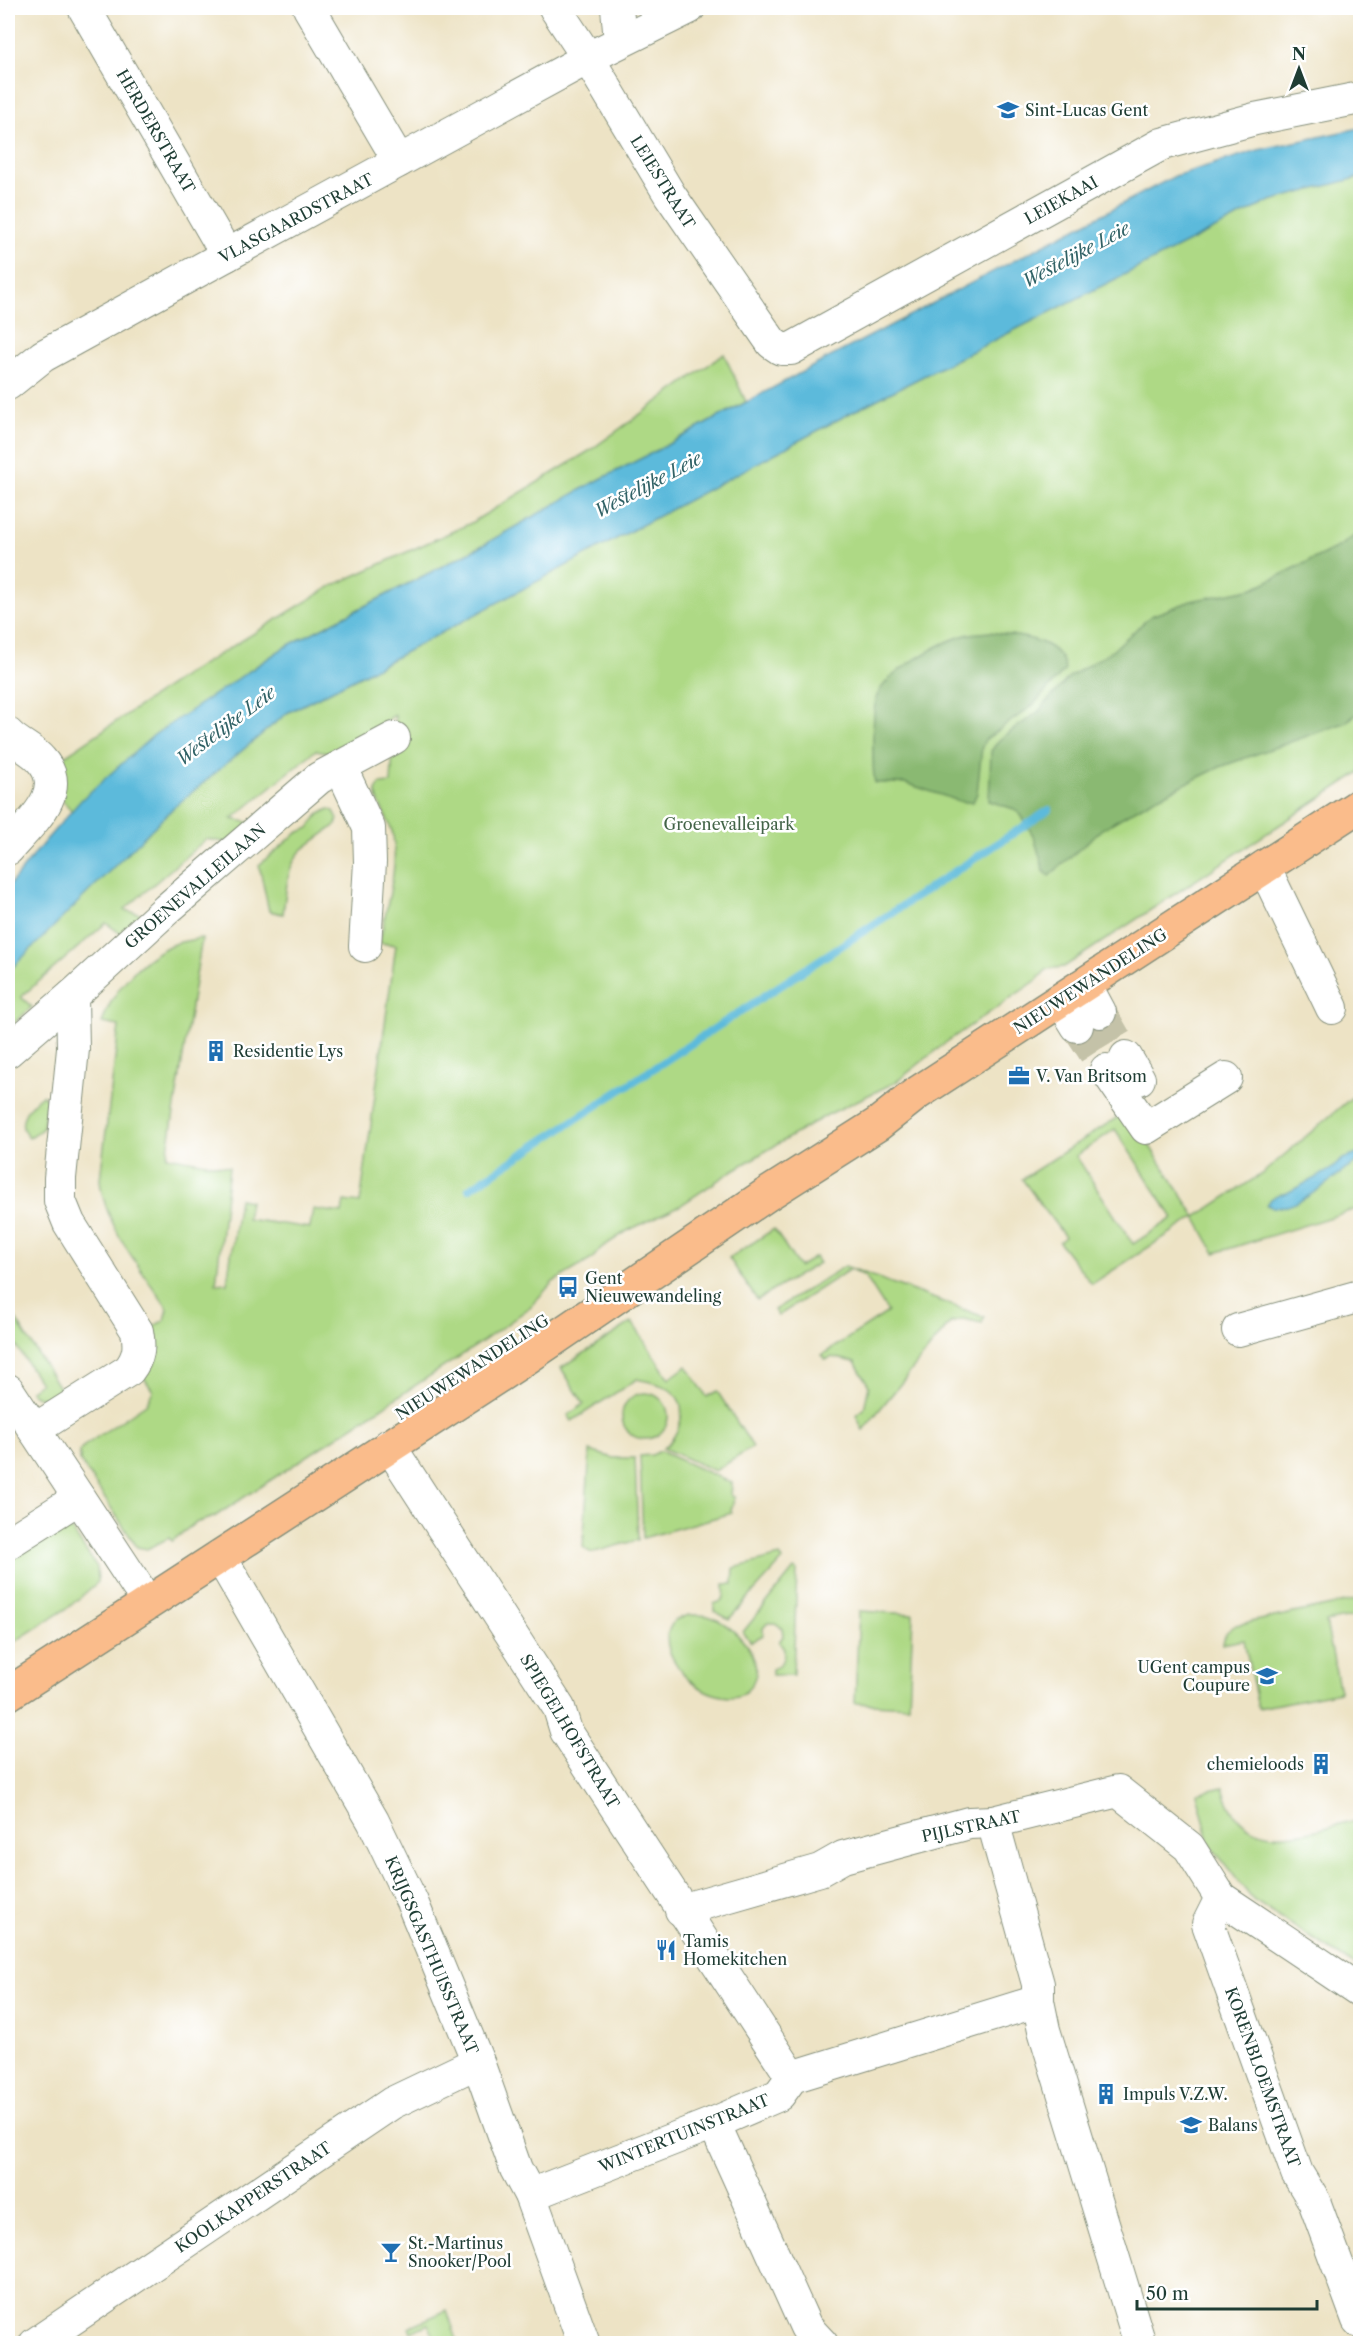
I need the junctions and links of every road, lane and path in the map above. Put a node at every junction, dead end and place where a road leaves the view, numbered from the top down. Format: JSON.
{"nodes":[{"id":1,"x":84,"y":8,"type":"edge"},
{"id":2,"x":309,"y":8,"type":"edge"},
{"id":3,"x":555,"y":8,"type":"edge"},
{"id":4,"x":617,"y":8,"type":"edge"},
{"id":5,"x":689,"y":8,"type":"edge"},
{"id":6,"x":620,"y":41,"type":"junction"},
{"id":7,"x":588,"y":58,"type":"junction"},
{"id":8,"x":1360,"y":98,"type":"edge"},
{"id":9,"x":399,"y":161,"type":"junction"},
{"id":10,"x":227,"y":255,"type":"junction"},
{"id":11,"x":781,"y":349,"type":"joint"},
{"id":12,"x":8,"y":384,"type":"edge"},
{"id":13,"x":8,"y":734,"type":"edge"},
{"id":14,"x":394,"y":738,"type":"dead end"},
{"id":15,"x":341,"y":768,"type":"junction"},
{"id":16,"x":1360,"y":805,"type":"edge"},
{"id":17,"x":8,"y":849,"type":"edge"},
{"id":18,"x":1264,"y":867,"type":"junction"},
{"id":19,"x":365,"y":946,"type":"dead end"},
{"id":20,"x":72,"y":996,"type":"junction"},
{"id":21,"x":1332,"y":1008,"type":"dead end"},
{"id":22,"x":8,"y":1051,"type":"edge"},
{"id":23,"x":1124,"y":1068,"type":"tunnel mouth"},
{"id":24,"x":1226,"y":1077,"type":"dead end"},
{"id":25,"x":916,"y":1094,"type":"junction"},
{"id":26,"x":735,"y":1190,"type":"junction"},
{"id":27,"x":666,"y":1263,"type":"junction"},
{"id":28,"x":1360,"y":1296,"type":"edge"},
{"id":29,"x":1238,"y":1330,"type":"dead end"},
{"id":30,"x":8,"y":1390,"type":"edge"},
{"id":31,"x":34,"y":1430,"type":"junction"},
{"id":32,"x":383,"y":1438,"type":"junction"},
{"id":33,"x":79,"y":1498,"type":"junction"},
{"id":34,"x":267,"y":1502,"type":"junction"},
{"id":35,"x":8,"y":1543,"type":"edge"},
{"id":36,"x":220,"y":1556,"type":"junction"},
{"id":37,"x":143,"y":1594,"type":"junction"},
{"id":38,"x":53,"y":1639,"type":"junction"},
{"id":39,"x":8,"y":1668,"type":"edge"},
{"id":40,"x":8,"y":1682,"type":"edge"},
{"id":41,"x":8,"y":1694,"type":"edge"},
{"id":42,"x":993,"y":1822,"type":"junction"},
{"id":43,"x":1221,"y":1898,"type":"junction"},
{"id":44,"x":681,"y":1910,"type":"junction"},
{"id":45,"x":1360,"y":1991,"type":"edge"},
{"id":46,"x":1038,"y":2001,"type":"junction"},
{"id":47,"x":478,"y":2062,"type":"junction"},
{"id":48,"x":792,"y":2078,"type":"junction"},
{"id":49,"x":714,"y":2123,"type":"junction"},
{"id":50,"x":530,"y":2195,"type":"junction"},
{"id":51,"x":1360,"y":2322,"type":"edge"},
{"id":52,"x":35,"y":2343,"type":"edge"},
{"id":53,"x":584,"y":2343,"type":"edge"},
{"id":54,"x":822,"y":2343,"type":"edge"},
{"id":55,"x":1140,"y":2343,"type":"edge"}],
"edges":[{"from":1,"to":10,"type":"street","name":"HERDERSTRAAT"},
{"from":2,"to":9,"type":"street"},
{"from":3,"to":7,"type":"street","name":"LEIESTRAAT"},
{"from":4,"to":6,"type":"street"},
{"from":5,"to":6,"type":"street","name":"VLASGAARDSTRAAT"},
{"from":6,"to":7,"type":"street","name":"VLASGAARDSTRAAT"},
{"from":7,"to":9,"type":"street","name":"VLASGAARDSTRAAT"},
{"from":7,"to":11,"type":"street","name":"LEIESTRAAT"},
{"from":8,"to":11,"type":"street","name":"LEIEKAAI"},
{"from":9,"to":10,"type":"street","name":"VLASGAARDSTRAAT"},
{"from":10,"to":12,"type":"street","name":"VLASGAARDSTRAAT"},
{"from":13,"to":17,"type":"street"},
{"from":14,"to":15,"type":"street","name":"GROENEVALLEILAAN"},
{"from":15,"to":19,"type":"street"},
{"from":15,"to":20,"type":"street","name":"GROENEVALLEILAAN"},
{"from":16,"to":18,"type":"main road","name":"NIEUWEWANDELING"},
{"from":18,"to":21,"type":"street"},
{"from":18,"to":25,"type":"main road","name":"NIEUWEWANDELING"},
{"from":20,"to":22,"type":"street","name":"GROENEVALLEILAAN"},
{"from":20,"to":31,"type":"street"},
{"from":23,"to":24,"type":"street"},
{"from":25,"to":26,"type":"main road","name":"NIEUWEWANDELING"},
{"from":25,"to":27,"type":"main road","name":"NIEUWEWANDELING"},
{"from":26,"to":27,"type":"main road","name":"NIEUWEWANDELING"},
{"from":26,"to":32,"type":"main road","name":"NIEUWEWANDELING"},
{"from":27,"to":32,"type":"main road","name":"NIEUWEWANDELING"},
{"from":28,"to":29,"type":"street"},
{"from":30,"to":31,"type":"street"},
{"from":31,"to":33,"type":"street"},
{"from":32,"to":34,"type":"main road","name":"NIEUWEWANDELING"},
{"from":32,"to":36,"type":"main road","name":"NIEUWEWANDELING"},
{"from":32,"to":44,"type":"street","name":"SPIEGELHOFSTRAAT"},
{"from":33,"to":35,"type":"street"},
{"from":33,"to":37,"type":"street"},
{"from":34,"to":36,"type":"main road","name":"NIEUWEWANDELING"},
{"from":34,"to":37,"type":"main road","name":"NIEUWEWANDELING"},
{"from":36,"to":37,"type":"main road","name":"NIEUWEWANDELING"},
{"from":36,"to":47,"type":"street","name":"KRIJGSGASTHUISSTRAAT"},
{"from":37,"to":38,"type":"main road","name":"NIEUWEWANDELING"},
{"from":37,"to":41,"type":"main road","name":"NIEUWEWANDELING"},
{"from":38,"to":39,"type":"main road","name":"NIEUWEWANDELING"},
{"from":38,"to":40,"type":"main road","name":"NIEUWEWANDELING"},
{"from":42,"to":43,"type":"street","name":"PIJLSTRAAT"},
{"from":42,"to":44,"type":"street","name":"PIJLSTRAAT"},
{"from":42,"to":46,"type":"street"},
{"from":43,"to":45,"type":"street"},
{"from":43,"to":51,"type":"street","name":"KORENBLOEMSTRAAT"},
{"from":44,"to":48,"type":"street","name":"SPIEGELHOFSTRAAT"},
{"from":46,"to":48,"type":"street","name":"WINTERTUINSTRAAT"},
{"from":46,"to":55,"type":"street"},
{"from":47,"to":50,"type":"street","name":"KRIJGSGASTHUISSTRAAT"},
{"from":47,"to":52,"type":"street","name":"KOOLKAPPERSTRAAT"},
{"from":48,"to":49,"type":"street","name":"WINTERTUINSTRAAT"},
{"from":49,"to":50,"type":"street","name":"WINTERTUINSTRAAT"},
{"from":49,"to":54,"type":"street"},
{"from":50,"to":53,"type":"street","name":"KRIJGSGASTHUISSTRAAT"}]}
